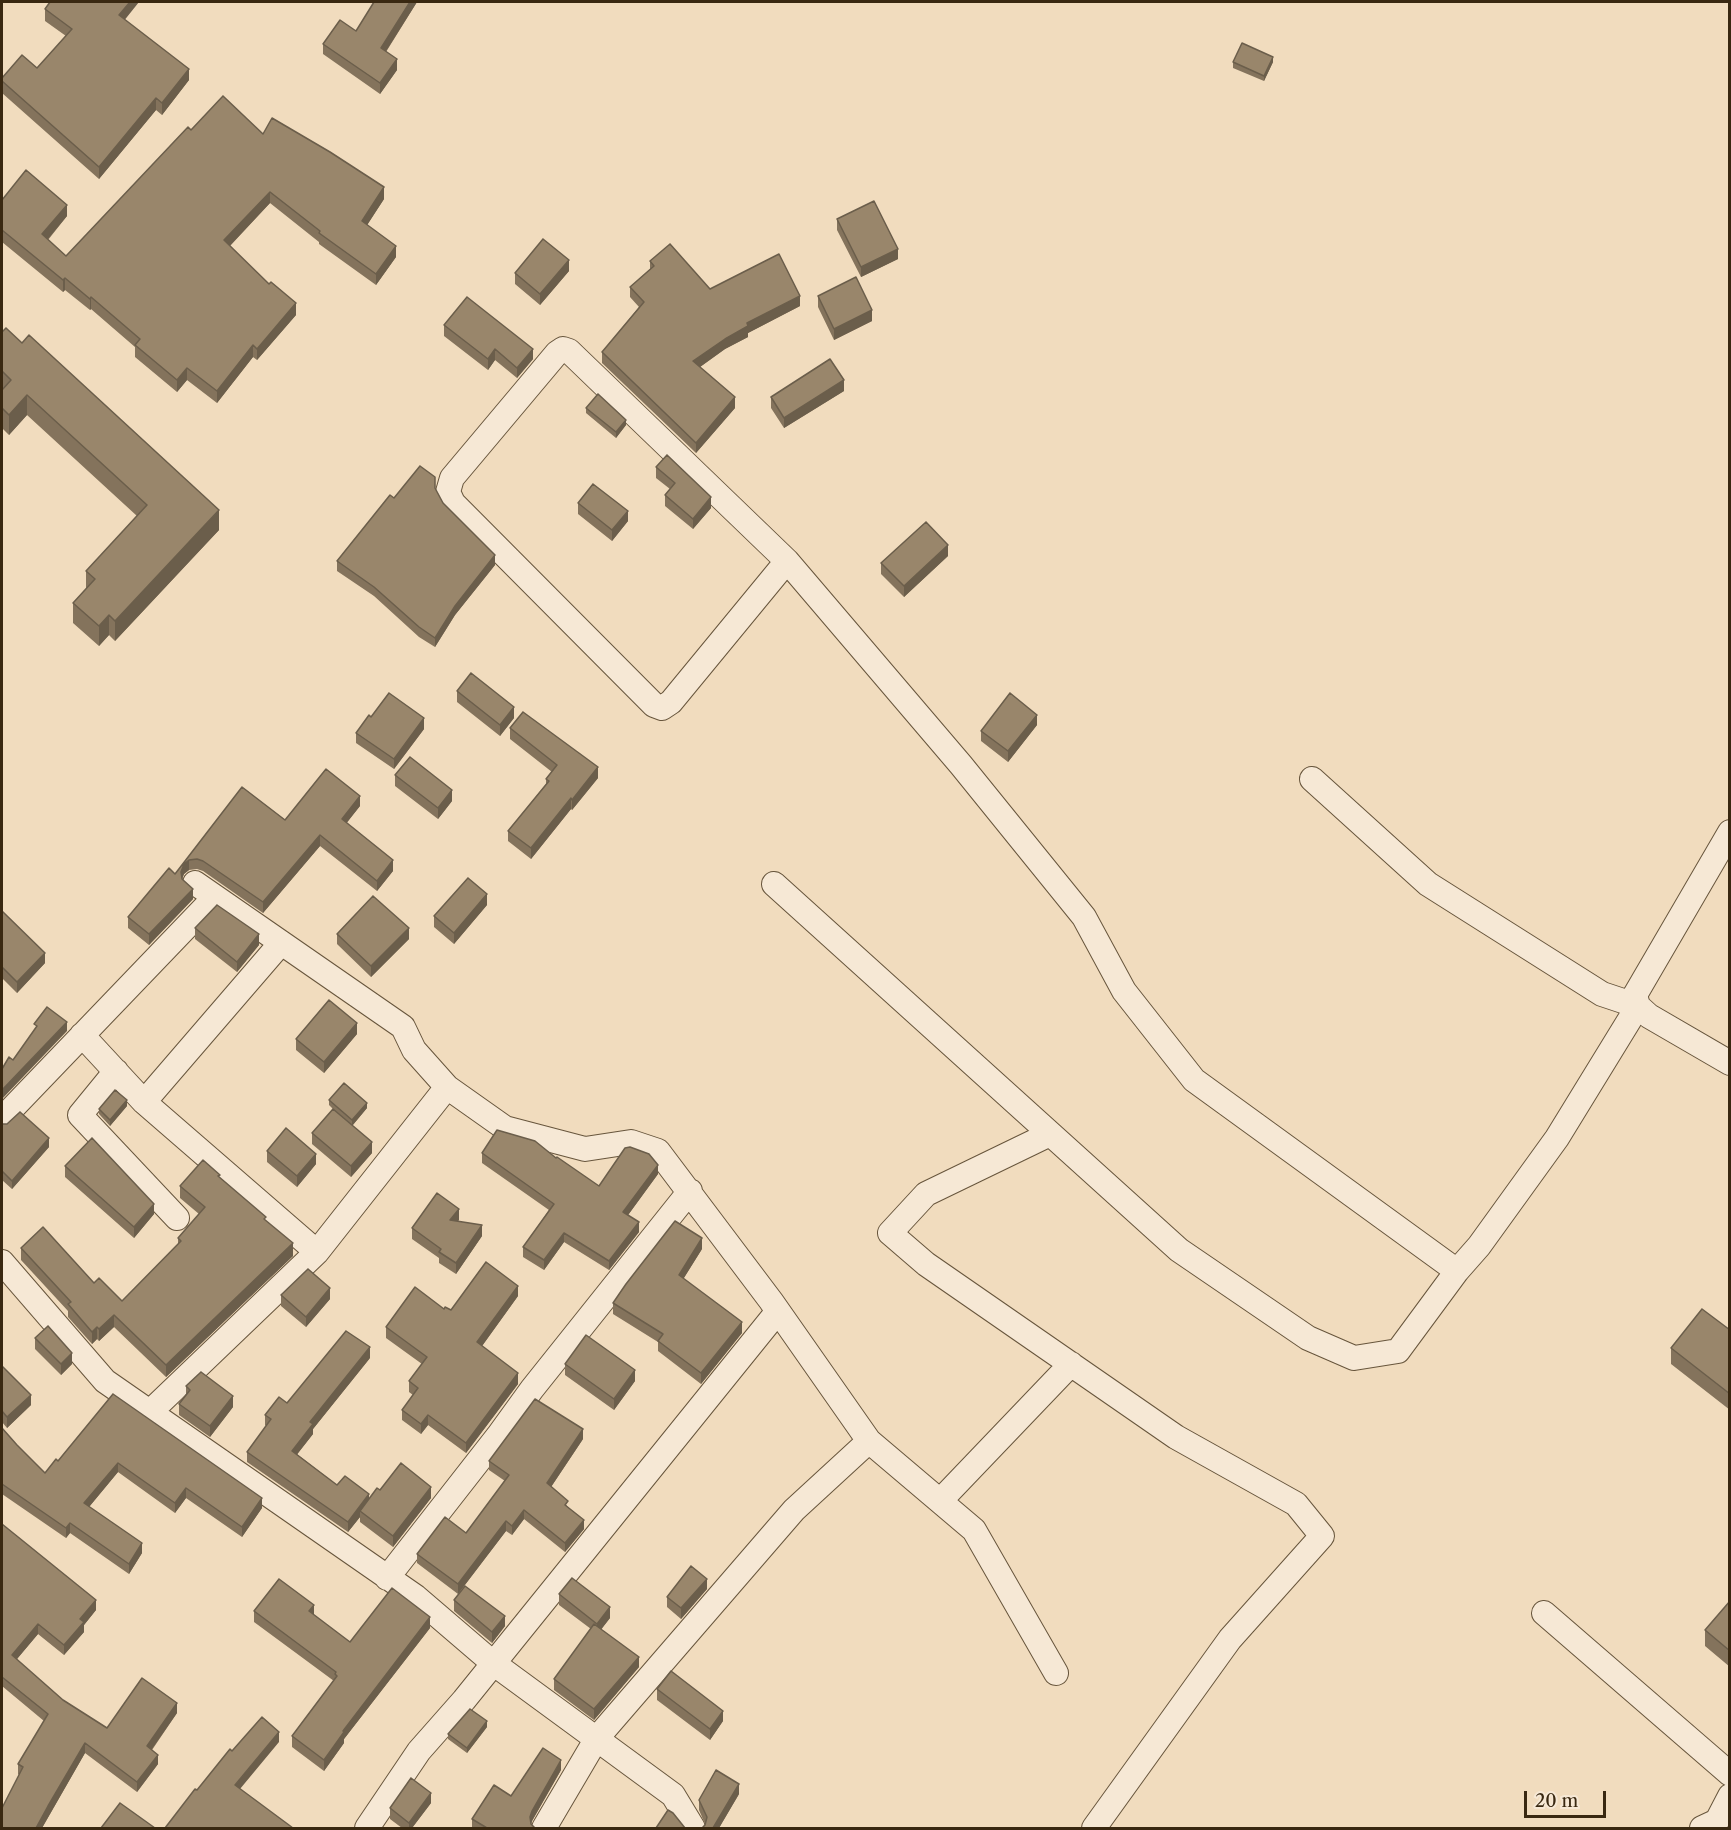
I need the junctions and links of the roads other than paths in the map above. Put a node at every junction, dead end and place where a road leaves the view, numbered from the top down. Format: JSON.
{"nodes":[{"id":1,"x":787,"y":561,"type":"junction"},
{"id":2,"x":1312,"y":779,"type":"dead end"},
{"id":3,"x":1730,"y":832,"type":"edge"},
{"id":4,"x":774,"y":884,"type":"dead end"},
{"id":5,"x":281,"y":943,"type":"junction"},
{"id":6,"x":1638,"y":1006,"type":"junction"},
{"id":7,"x":82,"y":1035,"type":"junction"},
{"id":8,"x":1730,"y":1063,"type":"edge"},
{"id":9,"x":116,"y":1071,"type":"junction"},
{"id":10,"x":447,"y":1087,"type":"junction"},
{"id":11,"x":144,"y":1102,"type":"junction"},
{"id":12,"x":2,"y":1119,"type":"edge"},
{"id":13,"x":1050,"y":1134,"type":"junction"},
{"id":14,"x":690,"y":1191,"type":"junction"},
{"id":15,"x":177,"y":1218,"type":"dead end"},
{"id":16,"x":317,"y":1252,"type":"junction"},
{"id":17,"x":2,"y":1262,"type":"edge"},
{"id":18,"x":1457,"y":1271,"type":"junction"},
{"id":19,"x":777,"y":1311,"type":"junction"},
{"id":20,"x":1071,"y":1364,"type":"junction"},
{"id":21,"x":150,"y":1412,"type":"junction"},
{"id":22,"x":869,"y":1440,"type":"junction"},
{"id":23,"x":940,"y":1501,"type":"junction"},
{"id":24,"x":387,"y":1578,"type":"junction"},
{"id":25,"x":1544,"y":1613,"type":"dead end"},
{"id":26,"x":493,"y":1663,"type":"junction"},
{"id":27,"x":1056,"y":1672,"type":"dead end"},
{"id":28,"x":597,"y":1738,"type":"junction"},
{"id":29,"x":1730,"y":1774,"type":"edge"},
{"id":30,"x":1730,"y":1796,"type":"edge"},
{"id":31,"x":367,"y":1828,"type":"edge"},
{"id":32,"x":543,"y":1828,"type":"edge"},
{"id":33,"x":693,"y":1828,"type":"edge"},
{"id":34,"x":1094,"y":1828,"type":"edge"},
{"id":35,"x":1702,"y":1828,"type":"edge"}],
"edges":[{"from":1,"to":1,"type":"street"},
{"from":1,"to":18,"type":"street"},
{"from":2,"to":6,"type":"street"},
{"from":3,"to":6,"type":"street"},
{"from":4,"to":13,"type":"street"},
{"from":5,"to":7,"type":"street"},
{"from":5,"to":10,"type":"street"},
{"from":5,"to":11,"type":"street"},
{"from":6,"to":8,"type":"street"},
{"from":6,"to":18,"type":"street"},
{"from":7,"to":9,"type":"street"},
{"from":7,"to":12,"type":"street"},
{"from":9,"to":11,"type":"street"},
{"from":9,"to":15,"type":"street"},
{"from":10,"to":14,"type":"street"},
{"from":10,"to":16,"type":"street"},
{"from":11,"to":16,"type":"street"},
{"from":13,"to":18,"type":"street"},
{"from":13,"to":20,"type":"street"},
{"from":14,"to":19,"type":"street"},
{"from":14,"to":24,"type":"street"},
{"from":16,"to":21,"type":"street"},
{"from":17,"to":21,"type":"street"},
{"from":19,"to":22,"type":"street"},
{"from":19,"to":26,"type":"street"},
{"from":20,"to":23,"type":"street"},
{"from":20,"to":34,"type":"street"},
{"from":21,"to":24,"type":"street"},
{"from":22,"to":23,"type":"street"},
{"from":22,"to":28,"type":"street"},
{"from":23,"to":27,"type":"street"},
{"from":24,"to":26,"type":"street"},
{"from":25,"to":29,"type":"street"},
{"from":26,"to":28,"type":"street"},
{"from":26,"to":31,"type":"street"},
{"from":28,"to":32,"type":"street"},
{"from":28,"to":33,"type":"street"},
{"from":30,"to":35,"type":"street"}]}
